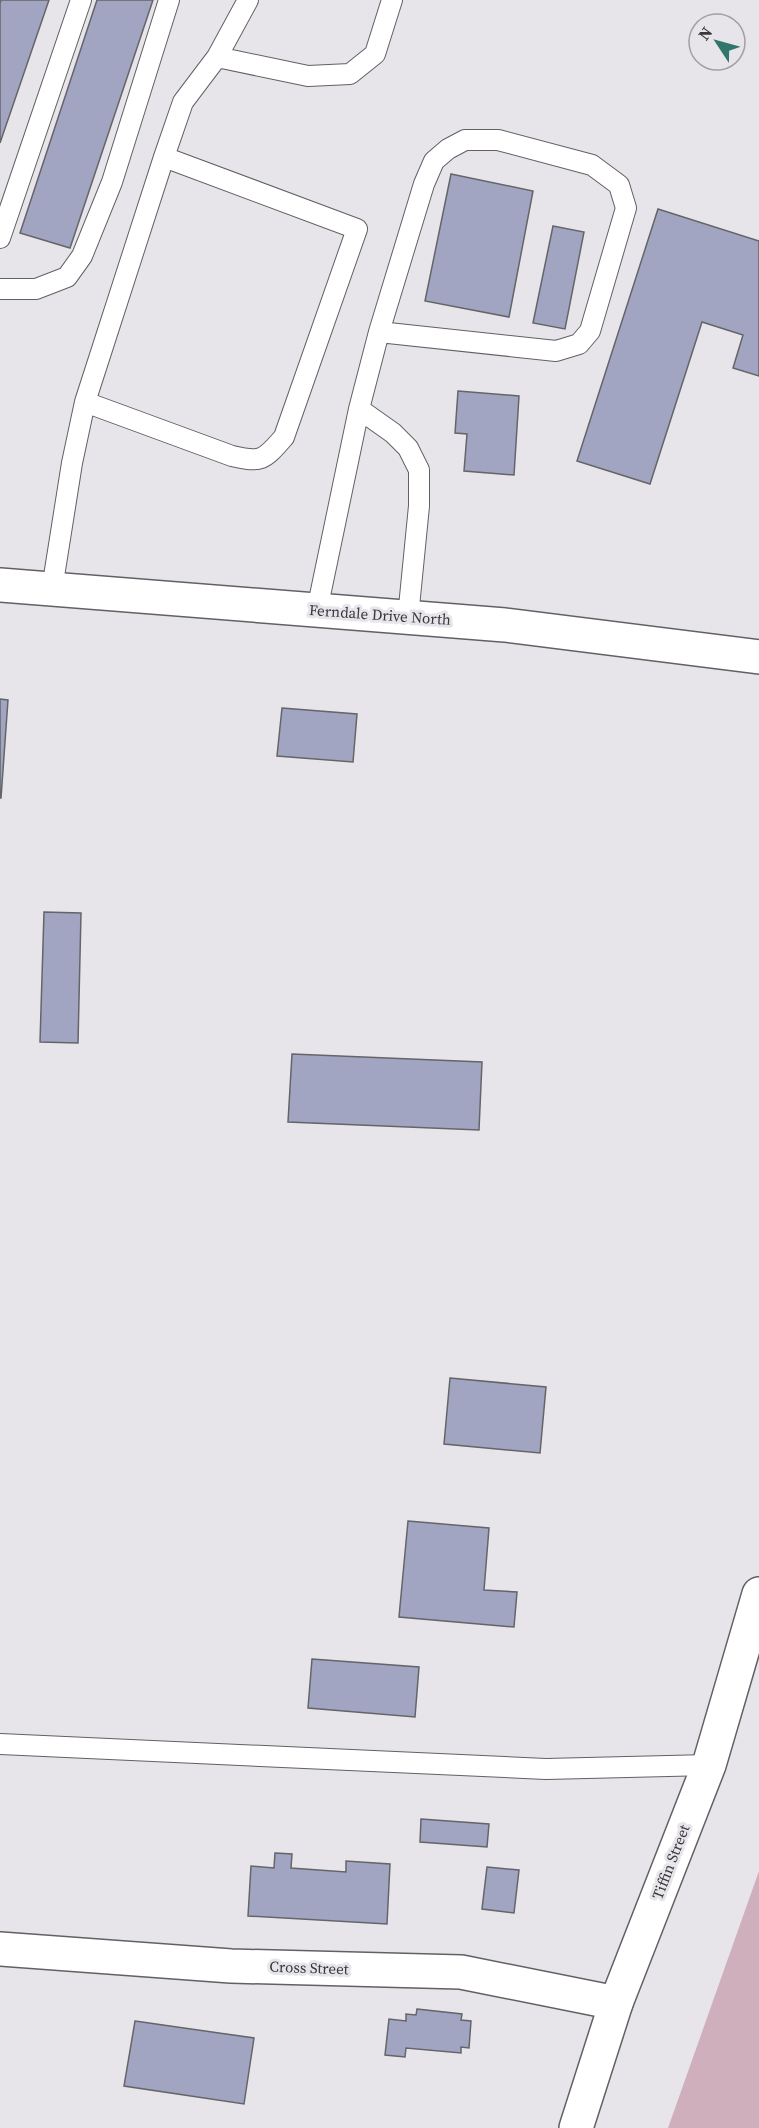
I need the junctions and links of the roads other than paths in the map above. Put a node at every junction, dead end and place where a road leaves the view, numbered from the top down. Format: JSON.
{"nodes":[{"id":1,"x":81,"y":0,"type":"edge"},
{"id":2,"x":169,"y":0,"type":"edge"},
{"id":3,"x":248,"y":0,"type":"edge"},
{"id":4,"x":392,"y":0,"type":"edge"},
{"id":5,"x":217,"y":57,"type":"junction"},
{"id":6,"x":164,"y":157,"type":"junction"},
{"id":7,"x":0,"y":238,"type":"edge"},
{"id":8,"x":0,"y":289,"type":"edge"},
{"id":9,"x":379,"y":332,"type":"junction"},
{"id":10,"x":85,"y":402,"type":"junction"},
{"id":11,"x":359,"y":409,"type":"junction"},
{"id":12,"x":0,"y":585,"type":"edge"},
{"id":13,"x":52,"y":589,"type":"junction"},
{"id":14,"x":317,"y":610,"type":"junction"},
{"id":15,"x":408,"y":617,"type":"junction"},
{"id":16,"x":759,"y":657,"type":"edge"},
{"id":17,"x":759,"y":1594,"type":"edge"},
{"id":18,"x":0,"y":1744,"type":"edge"},
{"id":19,"x":709,"y":1765,"type":"junction"},
{"id":20,"x":0,"y":1949,"type":"edge"},
{"id":21,"x":616,"y":2003,"type":"junction"},
{"id":22,"x":576,"y":2128,"type":"edge"}],
"edges":[{"from":1,"to":7,"type":"lane"},
{"from":2,"to":8,"type":"lane"},
{"from":3,"to":5,"type":"lane"},
{"from":4,"to":5,"type":"lane"},
{"from":5,"to":6,"type":"lane"},
{"from":6,"to":10,"type":"lane"},
{"from":6,"to":10,"type":"lane"},
{"from":9,"to":9,"type":"lane"},
{"from":9,"to":11,"type":"lane"},
{"from":10,"to":13,"type":"lane"},
{"from":11,"to":14,"type":"lane"},
{"from":11,"to":15,"type":"lane"},
{"from":12,"to":13,"type":"street","name":"Ferndale Drive North"},
{"from":13,"to":14,"type":"street","name":"Ferndale Drive North"},
{"from":14,"to":15,"type":"street","name":"Ferndale Drive North"},
{"from":15,"to":16,"type":"street","name":"Ferndale Drive North"},
{"from":17,"to":19,"type":"street","name":"Tiffin Street"},
{"from":18,"to":19,"type":"lane"},
{"from":19,"to":21,"type":"street","name":"Tiffin Street"},
{"from":20,"to":21,"type":"street","name":"Cross Street"},
{"from":21,"to":22,"type":"street","name":"Tiffin Street"}]}
